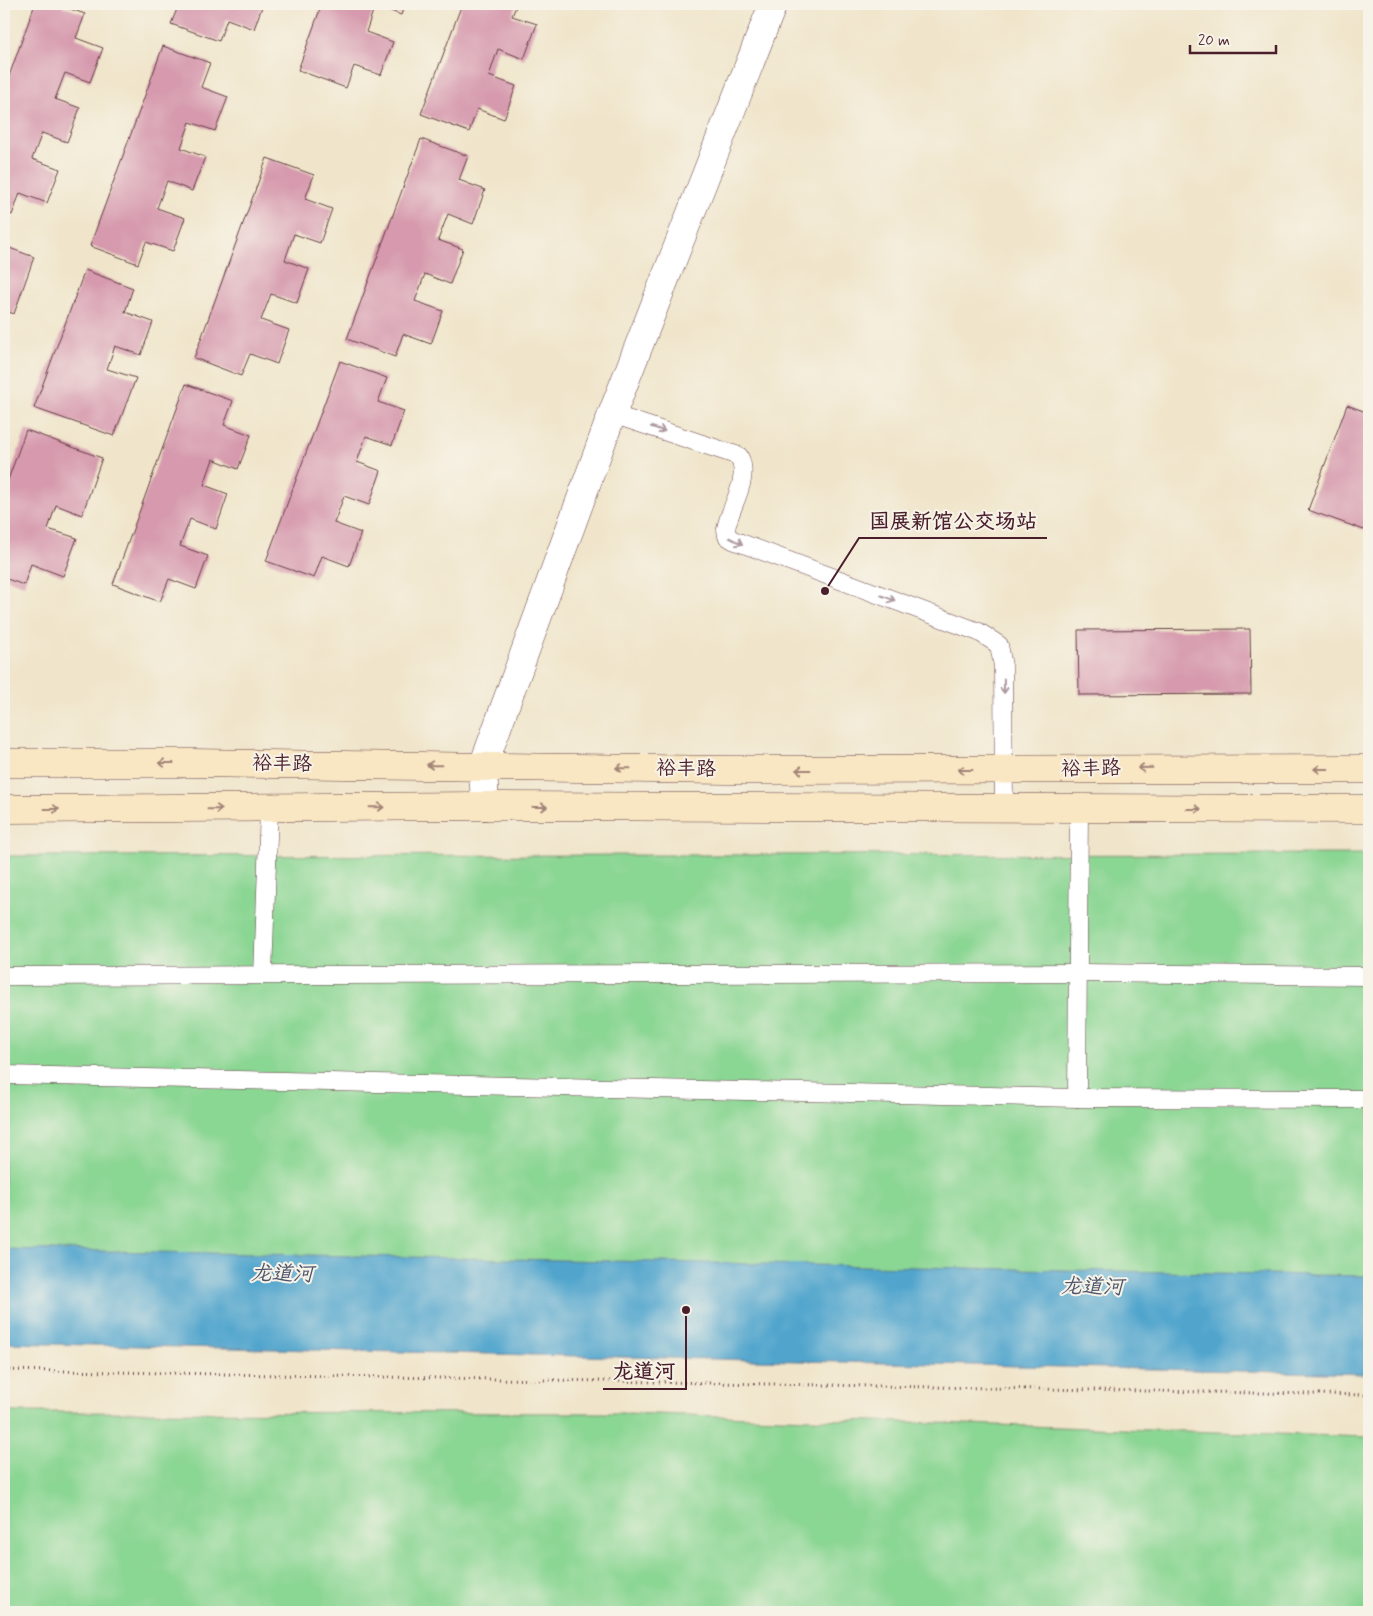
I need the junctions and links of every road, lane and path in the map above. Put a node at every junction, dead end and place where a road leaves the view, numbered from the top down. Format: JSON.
{"nodes":[{"id":1,"x":773,"y":4,"type":"edge"},
{"id":2,"x":612,"y":414,"type":"junction"},
{"id":3,"x":4,"y":763,"type":"edge"},
{"id":4,"x":483,"y":766,"type":"junction"},
{"id":5,"x":1369,"y":769,"type":"edge"},
{"id":6,"x":1004,"y":770,"type":"junction"},
{"id":7,"x":485,"y":806,"type":"junction"},
{"id":8,"x":1004,"y":808,"type":"junction"},
{"id":9,"x":1079,"y":808,"type":"junction"},
{"id":10,"x":4,"y":809,"type":"edge"},
{"id":11,"x":269,"y":809,"type":"junction"},
{"id":12,"x":1369,"y":809,"type":"edge"},
{"id":13,"x":1078,"y":972,"type":"junction"},
{"id":14,"x":263,"y":975,"type":"junction"},
{"id":15,"x":4,"y":976,"type":"edge"},
{"id":16,"x":1369,"y":976,"type":"edge"},
{"id":17,"x":4,"y":1075,"type":"edge"},
{"id":18,"x":1077,"y":1098,"type":"junction"},
{"id":19,"x":1369,"y":1099,"type":"edge"},
{"id":20,"x":4,"y":1370,"type":"edge"},
{"id":21,"x":1369,"y":1395,"type":"edge"}],
"edges":[{"from":1,"to":2,"type":"street"},
{"from":2,"to":4,"type":"street"},
{"from":2,"to":6,"type":"lane","one_way":true},
{"from":4,"to":3,"type":"street","name":"裕丰路","one_way":true},
{"from":6,"to":4,"type":"street","name":"裕丰路","one_way":true},
{"from":4,"to":7,"type":"street"},
{"from":5,"to":6,"type":"street","name":"裕丰路","one_way":true},
{"from":6,"to":8,"type":"lane"},
{"from":7,"to":8,"type":"street","name":"裕丰路","one_way":true},
{"from":11,"to":7,"type":"street","name":"裕丰路","one_way":true},
{"from":8,"to":9,"type":"street","name":"裕丰路"},
{"from":9,"to":12,"type":"street","name":"裕丰路","one_way":true},
{"from":9,"to":13,"type":"lane"},
{"from":10,"to":11,"type":"street","name":"裕丰路","one_way":true},
{"from":11,"to":14,"type":"lane"},
{"from":13,"to":14,"type":"lane"},
{"from":13,"to":16,"type":"lane"},
{"from":13,"to":18,"type":"lane"},
{"from":14,"to":15,"type":"lane"},
{"from":17,"to":18,"type":"lane"},
{"from":18,"to":19,"type":"lane"},
{"from":20,"to":21,"type":"path"}]}
